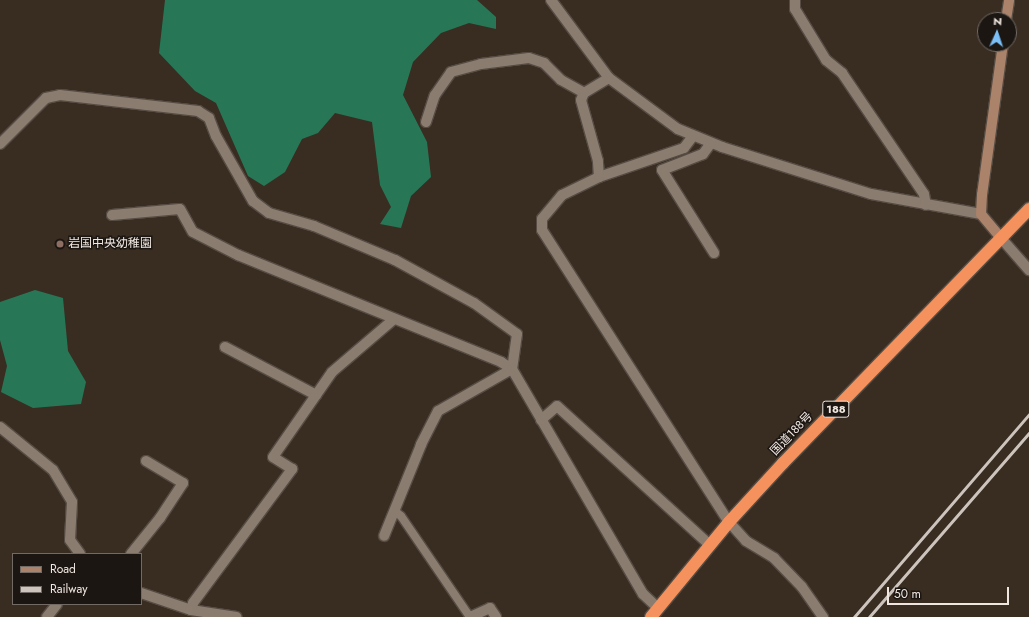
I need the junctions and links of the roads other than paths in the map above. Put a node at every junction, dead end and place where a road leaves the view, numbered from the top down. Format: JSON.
{"nodes":[{"id":1,"x":551,"y":0,"type":"edge"},
{"id":2,"x":795,"y":0,"type":"edge"},
{"id":3,"x":1009,"y":0,"type":"edge"},
{"id":4,"x":1007,"y":12,"type":"edge"},
{"id":5,"x":1002,"y":52,"type":"edge"},
{"id":6,"x":609,"y":78,"type":"junction"},
{"id":7,"x":584,"y":94,"type":"junction"},
{"id":8,"x":426,"y":122,"type":"dead end"},
{"id":9,"x":693,"y":136,"type":"junction"},
{"id":10,"x":711,"y":143,"type":"junction"},
{"id":11,"x":0,"y":144,"type":"edge"},
{"id":12,"x":599,"y":178,"type":"junction"},
{"id":13,"x":926,"y":206,"type":"junction"},
{"id":14,"x":1029,"y":209,"type":"edge"},
{"id":15,"x":981,"y":214,"type":"junction"},
{"id":16,"x":112,"y":215,"type":"dead end"},
{"id":17,"x":1001,"y":238,"type":"junction"},
{"id":18,"x":714,"y":253,"type":"dead end"},
{"id":19,"x":1029,"y":270,"type":"edge"},
{"id":20,"x":394,"y":319,"type":"junction"},
{"id":21,"x":225,"y":347,"type":"dead end"},
{"id":22,"x":512,"y":369,"type":"junction"},
{"id":23,"x":316,"y":395,"type":"junction"},
{"id":24,"x":541,"y":420,"type":"junction"},
{"id":25,"x":0,"y":427,"type":"edge"},
{"id":26,"x":146,"y":461,"type":"dead end"},
{"id":27,"x":394,"y":510,"type":"junction"},
{"id":28,"x":729,"y":522,"type":"junction"},
{"id":29,"x":384,"y":536,"type":"dead end"},
{"id":30,"x":710,"y":545,"type":"junction"},
{"id":31,"x":79,"y":553,"type":"edge"},
{"id":32,"x":132,"y":553,"type":"edge"},
{"id":33,"x":142,"y":593,"type":"edge"},
{"id":34,"x":56,"y":605,"type":"edge"},
{"id":35,"x":191,"y":610,"type":"junction"},
{"id":36,"x":655,"y":612,"type":"edge"},
{"id":37,"x":47,"y":617,"type":"edge"},
{"id":38,"x":236,"y":617,"type":"edge"},
{"id":39,"x":470,"y":617,"type":"edge"},
{"id":40,"x":496,"y":617,"type":"edge"},
{"id":41,"x":823,"y":617,"type":"edge"}],
"edges":[{"from":1,"to":6,"type":"street"},
{"from":2,"to":13,"type":"street"},
{"from":3,"to":4,"type":"street"},
{"from":5,"to":15,"type":"street"},
{"from":6,"to":7,"type":"street"},
{"from":6,"to":9,"type":"street"},
{"from":7,"to":8,"type":"street"},
{"from":7,"to":12,"type":"street"},
{"from":9,"to":10,"type":"street"},
{"from":9,"to":12,"type":"street"},
{"from":10,"to":13,"type":"street"},
{"from":10,"to":18,"type":"street"},
{"from":11,"to":22,"type":"street"},
{"from":12,"to":28,"type":"street"},
{"from":13,"to":15,"type":"street"},
{"from":14,"to":17,"type":"highway","name":"国道188号","number":"188"},
{"from":15,"to":17,"type":"street"},
{"from":16,"to":20,"type":"street"},
{"from":17,"to":19,"type":"street"},
{"from":17,"to":28,"type":"highway","name":"国道188号","number":"188"},
{"from":20,"to":22,"type":"street"},
{"from":20,"to":23,"type":"street"},
{"from":21,"to":23,"type":"street"},
{"from":22,"to":24,"type":"street"},
{"from":22,"to":27,"type":"street"},
{"from":23,"to":35,"type":"street"},
{"from":24,"to":30,"type":"street"},
{"from":24,"to":36,"type":"street"},
{"from":25,"to":31,"type":"street"},
{"from":26,"to":32,"type":"street"},
{"from":27,"to":29,"type":"street"},
{"from":27,"to":39,"type":"lane"},
{"from":28,"to":30,"type":"highway","name":"国道188号","number":"188"},
{"from":28,"to":41,"type":"street"},
{"from":30,"to":36,"type":"highway","name":"国道188号","number":"188"},
{"from":33,"to":35,"type":"street"},
{"from":34,"to":37,"type":"street"},
{"from":35,"to":38,"type":"street"},
{"from":39,"to":40,"type":"street"}]}
